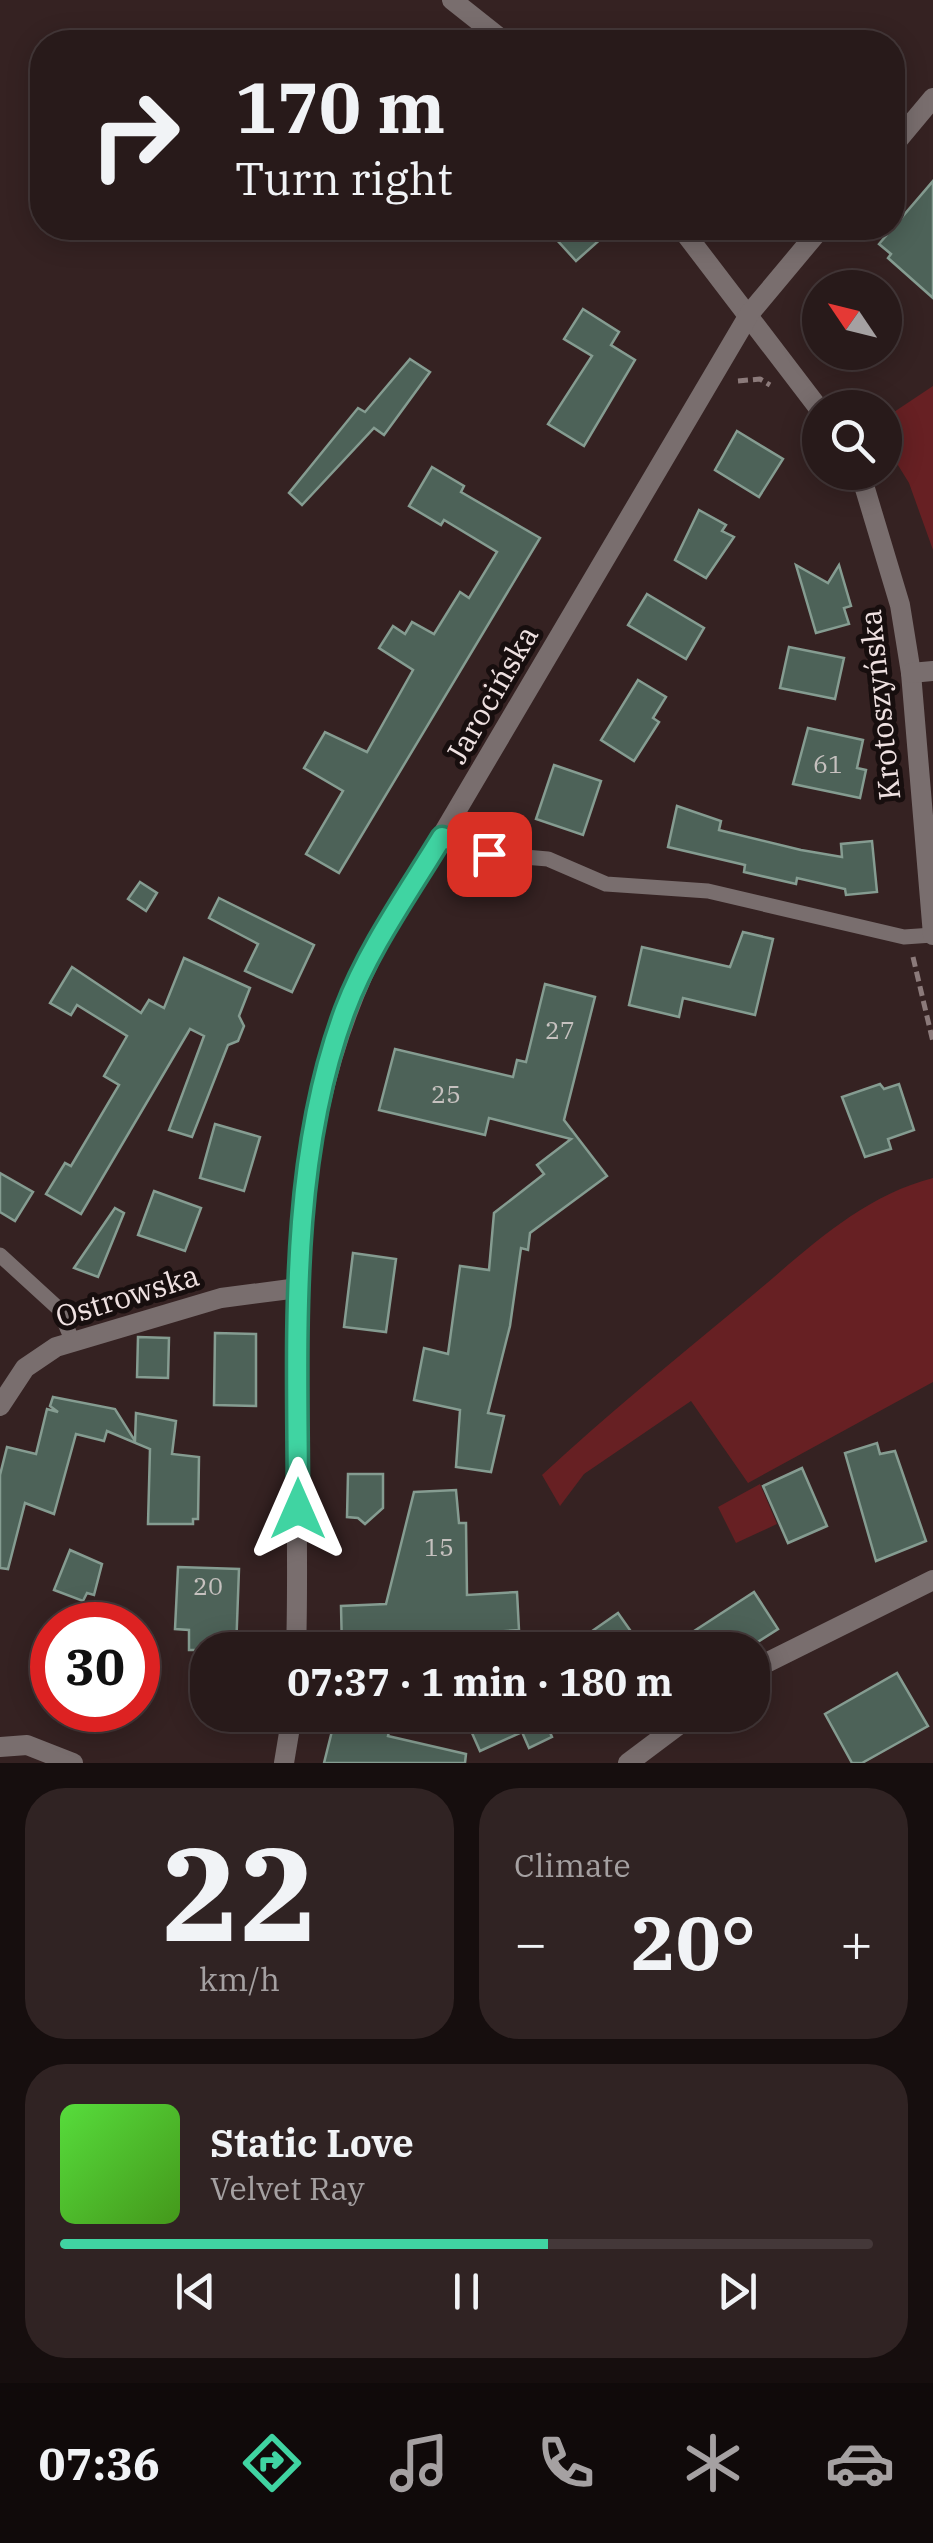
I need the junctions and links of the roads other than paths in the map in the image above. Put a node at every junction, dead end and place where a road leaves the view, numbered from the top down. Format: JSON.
{"nodes":[{"id":1,"x":452,"y":0,"type":"edge"},
{"id":2,"x":490,"y":30,"type":"edge"},
{"id":3,"x":930,"y":109,"type":"edge"},
{"id":4,"x":905,"y":134,"type":"edge"},
{"id":5,"x":691,"y":240,"type":"edge"},
{"id":6,"x":811,"y":240,"type":"edge"},
{"id":7,"x":750,"y":313,"type":"junction"},
{"id":8,"x":806,"y":390,"type":"edge"},
{"id":9,"x":865,"y":490,"type":"edge"},
{"id":10,"x":933,"y":671,"type":"edge"},
{"id":11,"x":911,"y":673,"type":"junction"},
{"id":12,"x":442,"y":837,"type":"junction"},
{"id":13,"x":933,"y":935,"type":"edge"},
{"id":14,"x":0,"y":1254,"type":"edge"},
{"id":15,"x":298,"y":1288,"type":"junction"},
{"id":16,"x":73,"y":1342,"type":"junction"},
{"id":17,"x":0,"y":1406,"type":"edge"},
{"id":18,"x":933,"y":1580,"type":"edge"},
{"id":19,"x":296,"y":1632,"type":"edge"},
{"id":20,"x":770,"y":1661,"type":"edge"},
{"id":21,"x":289,"y":1732,"type":"edge"},
{"id":22,"x":669,"y":1732,"type":"edge"},
{"id":23,"x":0,"y":1747,"type":"edge"},
{"id":24,"x":73,"y":1763,"type":"edge"},
{"id":25,"x":284,"y":1763,"type":"edge"},
{"id":26,"x":628,"y":1763,"type":"edge"}],
"edges":[{"from":1,"to":2,"type":"street"},
{"from":3,"to":4,"type":"street"},
{"from":5,"to":7,"type":"street"},
{"from":6,"to":7,"type":"street","name":"Jarocińska"},
{"from":7,"to":8,"type":"street"},
{"from":7,"to":12,"type":"street","name":"Jarocińska"},
{"from":9,"to":11,"type":"street","name":"Krotoszyńska"},
{"from":10,"to":11,"type":"street"},
{"from":11,"to":13,"type":"street","name":"Krotoszyńska"},
{"from":12,"to":13,"type":"lane"},
{"from":12,"to":15,"type":"street","name":"Jarocińska"},
{"from":14,"to":16,"type":"lane"},
{"from":15,"to":16,"type":"street","name":"Ostrowska"},
{"from":15,"to":19,"type":"street","name":"Jarocińska"},
{"from":16,"to":17,"type":"street","name":"Ostrowska"},
{"from":18,"to":20,"type":"street"},
{"from":21,"to":25,"type":"street"},
{"from":22,"to":26,"type":"street"},
{"from":23,"to":24,"type":"street"}]}
